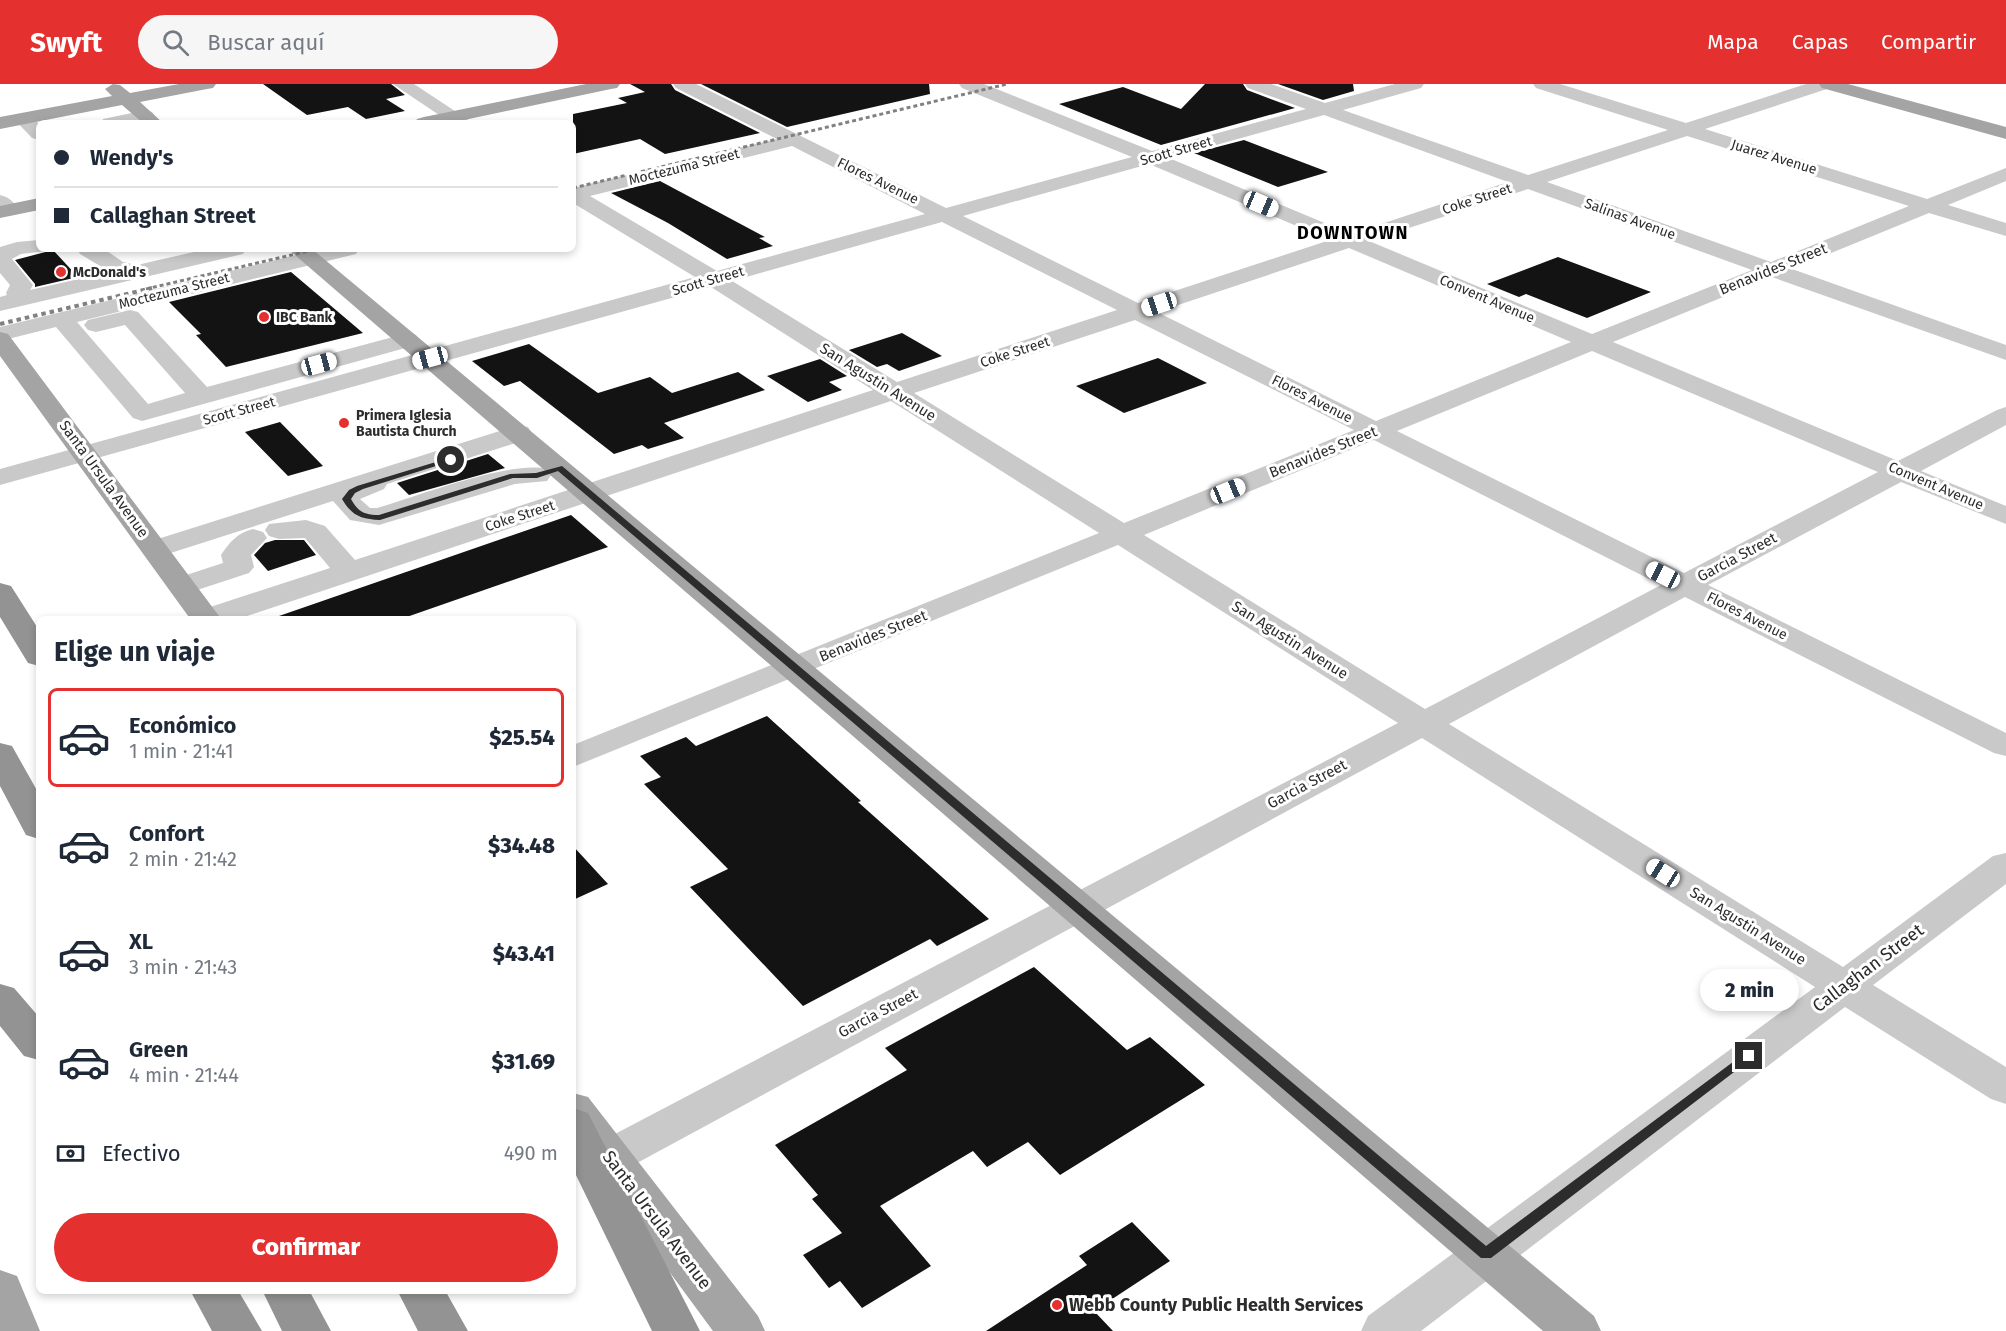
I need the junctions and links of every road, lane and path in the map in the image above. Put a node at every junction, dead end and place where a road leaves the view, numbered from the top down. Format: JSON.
{"nodes":[{"id":1,"x":108,"y":84,"type":"edge"},
{"id":2,"x":207,"y":84,"type":"edge"},
{"id":3,"x":402,"y":84,"type":"edge"},
{"id":4,"x":610,"y":84,"type":"edge"},
{"id":5,"x":682,"y":84,"type":"edge"},
{"id":6,"x":968,"y":84,"type":"edge"},
{"id":7,"x":1254,"y":84,"type":"edge"},
{"id":8,"x":1415,"y":84,"type":"edge"},
{"id":9,"x":1542,"y":84,"type":"edge"},
{"id":10,"x":1826,"y":84,"type":"edge"},
{"id":11,"x":126,"y":99,"type":"junction"},
{"id":12,"x":1324,"y":110,"type":"junction"},
{"id":13,"x":23,"y":119,"type":"junction"},
{"id":14,"x":150,"y":120,"type":"edge"},
{"id":15,"x":459,"y":120,"type":"edge"},
{"id":16,"x":0,"y":123,"type":"edge"},
{"id":17,"x":1686,"y":129,"type":"junction"},
{"id":18,"x":36,"y":131,"type":"edge"},
{"id":19,"x":2006,"y":133,"type":"edge"},
{"id":20,"x":795,"y":140,"type":"junction"},
{"id":21,"x":1152,"y":158,"type":"junction"},
{"id":22,"x":2006,"y":174,"type":"edge"},
{"id":23,"x":1527,"y":182,"type":"junction"},
{"id":24,"x":576,"y":193,"type":"edge"},
{"id":25,"x":576,"y":196,"type":"edge"},
{"id":26,"x":36,"y":204,"type":"edge"},
{"id":27,"x":1929,"y":206,"type":"junction"},
{"id":28,"x":3,"y":208,"type":"edge"},
{"id":29,"x":945,"y":215,"type":"junction"},
{"id":30,"x":2006,"y":230,"type":"edge"},
{"id":31,"x":1349,"y":241,"type":"junction"},
{"id":32,"x":36,"y":243,"type":"edge"},
{"id":33,"x":99,"y":252,"type":"edge"},
{"id":34,"x":221,"y":252,"type":"edge"},
{"id":35,"x":322,"y":252,"type":"edge"},
{"id":36,"x":4,"y":254,"type":"edge"},
{"id":37,"x":305,"y":254,"type":"edge"},
{"id":38,"x":1772,"y":270,"type":"junction"},
{"id":39,"x":130,"y":272,"type":"junction"},
{"id":40,"x":0,"y":275,"type":"edge"},
{"id":41,"x":714,"y":279,"type":"junction"},
{"id":42,"x":13,"y":299,"type":"edge"},
{"id":43,"x":1137,"y":311,"type":"junction"},
{"id":44,"x":67,"y":325,"type":"junction"},
{"id":45,"x":0,"y":334,"type":"edge"},
{"id":46,"x":0,"y":339,"type":"edge"},
{"id":47,"x":1592,"y":343,"type":"junction"},
{"id":48,"x":419,"y":349,"type":"junction"},
{"id":49,"x":2006,"y":353,"type":"edge"},
{"id":50,"x":230,"y":389,"type":"junction"},
{"id":51,"x":894,"y":392,"type":"junction"},
{"id":52,"x":202,"y":397,"type":"junction"},
{"id":53,"x":249,"y":408,"type":"junction"},
{"id":54,"x":2006,"y":415,"type":"edge"},
{"id":55,"x":1376,"y":431,"type":"junction"},
{"id":56,"x":508,"y":437,"type":"junction"},
{"id":57,"x":85,"y":453,"type":"junction"},
{"id":58,"x":1900,"y":471,"type":"junction"},
{"id":59,"x":548,"y":472,"type":"junction"},
{"id":60,"x":2,"y":477,"type":"edge"},
{"id":61,"x":589,"y":493,"type":"junction"},
{"id":62,"x":316,"y":496,"type":"junction"},
{"id":63,"x":2006,"y":516,"type":"edge"},
{"id":64,"x":1122,"y":534,"type":"junction"},
{"id":65,"x":353,"y":535,"type":"junction"},
{"id":66,"x":155,"y":549,"type":"junction"},
{"id":67,"x":378,"y":562,"type":"junction"},
{"id":68,"x":349,"y":572,"type":"junction"},
{"id":69,"x":1684,"y":585,"type":"junction"},
{"id":70,"x":182,"y":586,"type":"junction"},
{"id":71,"x":0,"y":592,"type":"edge"},
{"id":72,"x":204,"y":616,"type":"edge"},
{"id":73,"x":215,"y":616,"type":"edge"},
{"id":74,"x":36,"y":651,"type":"edge"},
{"id":75,"x":795,"y":667,"type":"junction"},
{"id":76,"x":1423,"y":723,"type":"junction"},
{"id":77,"x":2006,"y":746,"type":"edge"},
{"id":78,"x":0,"y":753,"type":"edge"},
{"id":79,"x":576,"y":756,"type":"edge"},
{"id":80,"x":36,"y":820,"type":"edge"},
{"id":81,"x":2006,"y":864,"type":"edge"},
{"id":82,"x":1077,"y":907,"type":"junction"},
{"id":83,"x":1843,"y":986,"type":"junction"},
{"id":84,"x":0,"y":998,"type":"edge"},
{"id":85,"x":36,"y":1041,"type":"edge"},
{"id":86,"x":2006,"y":1088,"type":"edge"},
{"id":87,"x":576,"y":1113,"type":"edge"},
{"id":88,"x":576,"y":1131,"type":"edge"},
{"id":89,"x":610,"y":1157,"type":"junction"},
{"id":90,"x":1486,"y":1254,"type":"junction"},
{"id":91,"x":0,"y":1290,"type":"edge"},
{"id":92,"x":215,"y":1294,"type":"edge"},
{"id":93,"x":287,"y":1294,"type":"edge"},
{"id":94,"x":422,"y":1294,"type":"edge"},
{"id":95,"x":16,"y":1331,"type":"edge"},
{"id":96,"x":238,"y":1331,"type":"edge"},
{"id":97,"x":307,"y":1331,"type":"edge"},
{"id":98,"x":444,"y":1331,"type":"edge"},
{"id":99,"x":676,"y":1331,"type":"edge"},
{"id":100,"x":741,"y":1331,"type":"edge"},
{"id":101,"x":1385,"y":1331,"type":"edge"},
{"id":102,"x":1577,"y":1331,"type":"edge"}],
"edges":[{"from":1,"to":11,"type":"main road"},
{"from":2,"to":11,"type":"main road"},
{"from":3,"to":15,"type":"street"},
{"from":4,"to":15,"type":"main road"},
{"from":5,"to":20,"type":"street","name":"Flores Avenue"},
{"from":6,"to":21,"type":"street","name":"Convent Avenue"},
{"from":7,"to":12,"type":"street","name":"Salinas Avenue"},
{"from":8,"to":12,"type":"street","name":"Scott Street"},
{"from":9,"to":17,"type":"street","name":"Juarez Avenue"},
{"from":10,"to":17,"type":"street","name":"Coke Street"},
{"from":10,"to":19,"type":"main road"},
{"from":11,"to":13,"type":"main road"},
{"from":11,"to":14,"type":"main road"},
{"from":12,"to":21,"type":"street","name":"Scott Street"},
{"from":12,"to":23,"type":"street","name":"Salinas Avenue"},
{"from":13,"to":16,"type":"main road"},
{"from":13,"to":18,"type":"street"},
{"from":17,"to":23,"type":"street","name":"Coke Street"},
{"from":17,"to":27,"type":"street","name":"Juarez Avenue"},
{"from":20,"to":24,"type":"street","name":"Moctezuma Street"},
{"from":20,"to":29,"type":"street","name":"Flores Avenue"},
{"from":21,"to":29,"type":"street","name":"Scott Street"},
{"from":21,"to":31,"type":"street","name":"Convent Avenue"},
{"from":22,"to":27,"type":"street","name":"Benavides Street"},
{"from":23,"to":31,"type":"street","name":"Coke Street"},
{"from":23,"to":38,"type":"street","name":"Salinas Avenue"},
{"from":25,"to":41,"type":"street","name":"San Agustin Avenue"},
{"from":26,"to":28,"type":"main road"},
{"from":27,"to":30,"type":"street","name":"Juarez Avenue"},
{"from":27,"to":38,"type":"street","name":"Benavides Street"},
{"from":29,"to":41,"type":"street","name":"Scott Street"},
{"from":29,"to":43,"type":"street","name":"Flores Avenue"},
{"from":31,"to":43,"type":"street","name":"Coke Street"},
{"from":31,"to":47,"type":"street","name":"Convent Avenue"},
{"from":32,"to":36,"type":"street"},
{"from":33,"to":39,"type":"street"},
{"from":34,"to":39,"type":"street"},
{"from":35,"to":37,"type":"street","name":"Moctezuma Street"},
{"from":36,"to":42,"type":"street"},
{"from":37,"to":44,"type":"street","name":"Moctezuma Street"},
{"from":37,"to":48,"type":"main road"},
{"from":38,"to":47,"type":"street","name":"Benavides Street"},
{"from":38,"to":49,"type":"street","name":"Salinas Avenue"},
{"from":39,"to":42,"type":"street"},
{"from":40,"to":42,"type":"street"},
{"from":41,"to":48,"type":"street","name":"Scott Street"},
{"from":41,"to":51,"type":"street","name":"San Agustin Avenue"},
{"from":43,"to":51,"type":"street","name":"Coke Street"},
{"from":43,"to":55,"type":"street","name":"Flores Avenue"},
{"from":44,"to":45,"type":"street","name":"Moctezuma Street"},
{"from":44,"to":52,"type":"street"},
{"from":44,"to":52,"type":"street"},
{"from":46,"to":57,"type":"main road","name":"Santa Ursula Avenue"},
{"from":47,"to":55,"type":"street","name":"Benavides Street"},
{"from":47,"to":58,"type":"street","name":"Convent Avenue"},
{"from":48,"to":50,"type":"street"},
{"from":48,"to":53,"type":"street","name":"Scott Street"},
{"from":48,"to":56,"type":"main road"},
{"from":50,"to":52,"type":"street"},
{"from":50,"to":53,"type":"street"},
{"from":51,"to":61,"type":"street","name":"Coke Street"},
{"from":51,"to":64,"type":"street","name":"San Agustin Avenue"},
{"from":53,"to":57,"type":"street","name":"Scott Street"},
{"from":54,"to":58,"type":"street","name":"Garcia Street"},
{"from":55,"to":64,"type":"street","name":"Benavides Street"},
{"from":55,"to":69,"type":"street","name":"Flores Avenue"},
{"from":56,"to":59,"type":"main road"},
{"from":56,"to":59,"type":"street"},
{"from":56,"to":62,"type":"street"},
{"from":57,"to":60,"type":"street","name":"Scott Street"},
{"from":57,"to":66,"type":"main road","name":"Santa Ursula Avenue"},
{"from":58,"to":63,"type":"street","name":"Convent Avenue"},
{"from":58,"to":69,"type":"street","name":"Garcia Street"},
{"from":59,"to":61,"type":"main road"},
{"from":59,"to":65,"type":"street"},
{"from":61,"to":67,"type":"street","name":"Coke Street"},
{"from":61,"to":75,"type":"main road"},
{"from":62,"to":65,"type":"street"},
{"from":62,"to":66,"type":"street"},
{"from":64,"to":75,"type":"street","name":"Benavides Street"},
{"from":64,"to":76,"type":"street","name":"San Agustin Avenue"},
{"from":65,"to":67,"type":"street"},
{"from":66,"to":70,"type":"main road","name":"Santa Ursula Avenue"},
{"from":67,"to":68,"type":"street","name":"Coke Street"},
{"from":68,"to":70,"type":"street"},
{"from":68,"to":73,"type":"street","name":"Coke Street"},
{"from":69,"to":76,"type":"street","name":"Garcia Street"},
{"from":69,"to":77,"type":"street","name":"Flores Avenue"},
{"from":70,"to":72,"type":"main road","name":"Santa Ursula Avenue"},
{"from":71,"to":74,"type":"highway"},
{"from":75,"to":79,"type":"street","name":"Benavides Street"},
{"from":75,"to":82,"type":"main road"},
{"from":76,"to":82,"type":"street","name":"Garcia Street"},
{"from":76,"to":83,"type":"street","name":"San Agustin Avenue"},
{"from":78,"to":80,"type":"highway"},
{"from":81,"to":83,"type":"street","name":"Callaghan Street"},
{"from":82,"to":89,"type":"street","name":"Garcia Street"},
{"from":82,"to":90,"type":"main road"},
{"from":83,"to":86,"type":"street","name":"San Agustin Avenue"},
{"from":83,"to":90,"type":"street","name":"Callaghan Street"},
{"from":84,"to":85,"type":"highway"},
{"from":87,"to":89,"type":"main road","name":"Santa Ursula Avenue"},
{"from":88,"to":99,"type":"highway"},
{"from":89,"to":100,"type":"main road","name":"Santa Ursula Avenue"},
{"from":90,"to":101,"type":"street","name":"Callaghan Street"},
{"from":90,"to":102,"type":"main road"},
{"from":91,"to":95,"type":"main road"},
{"from":92,"to":96,"type":"highway"},
{"from":93,"to":97,"type":"highway"},
{"from":94,"to":98,"type":"highway"}]}
